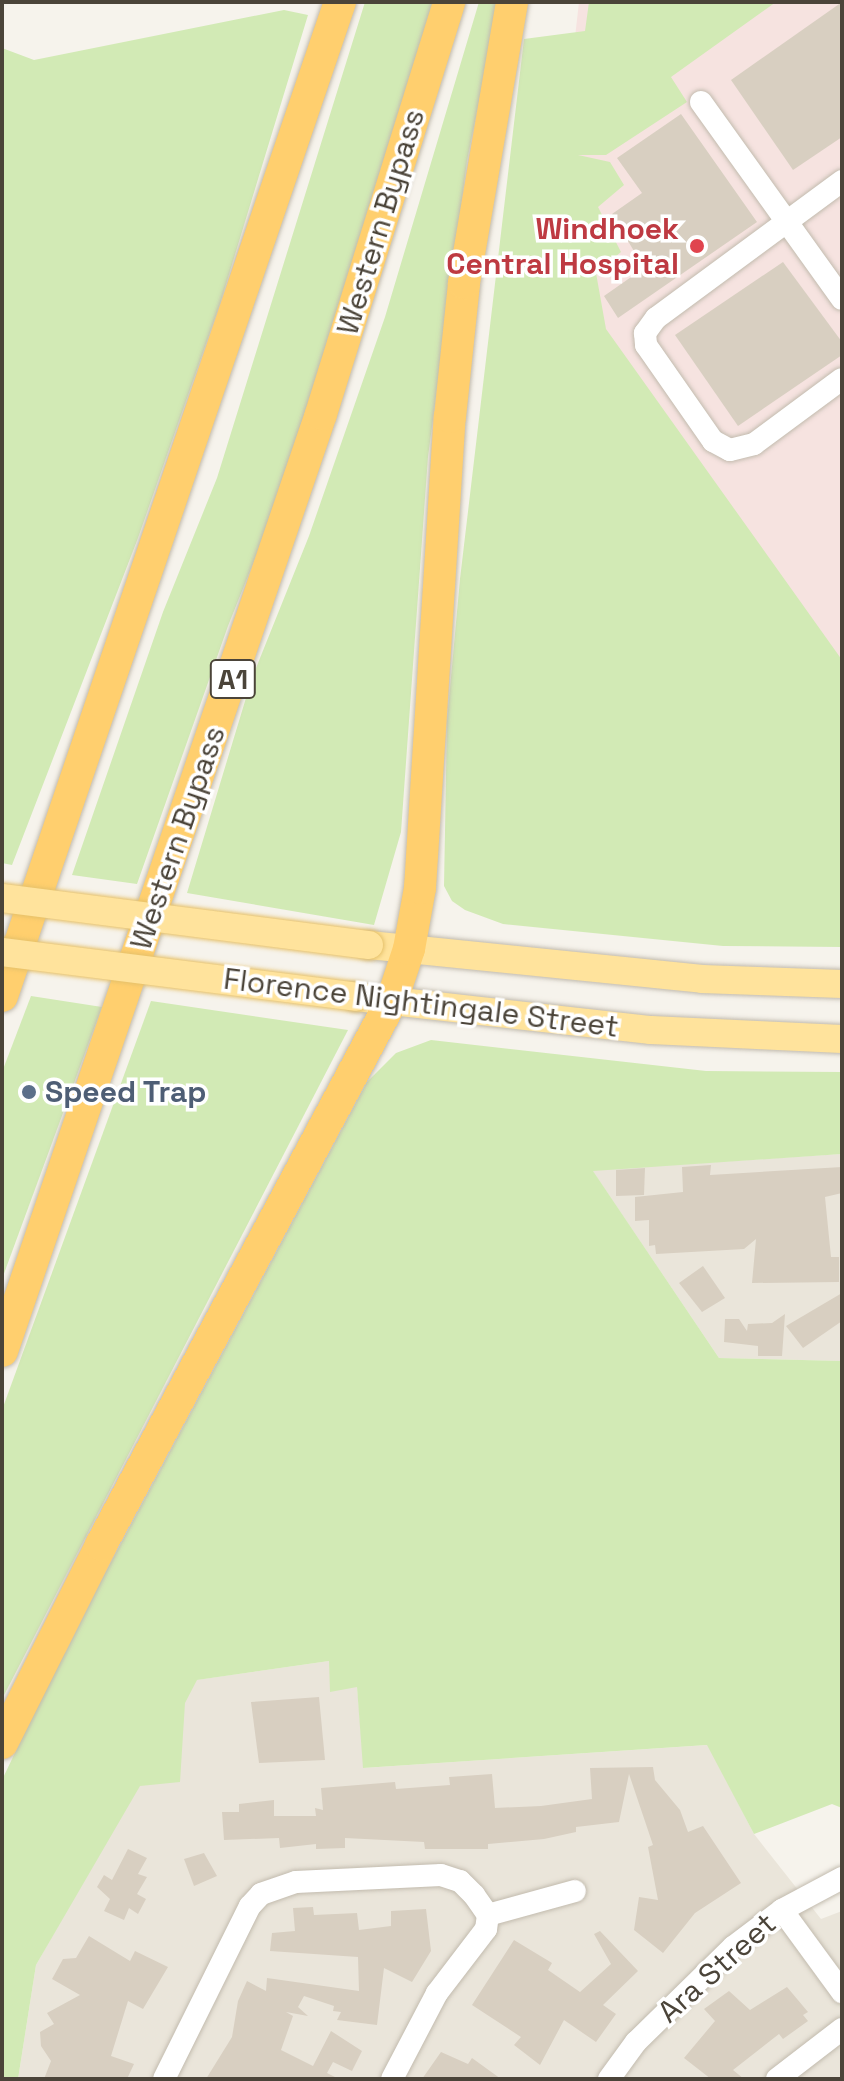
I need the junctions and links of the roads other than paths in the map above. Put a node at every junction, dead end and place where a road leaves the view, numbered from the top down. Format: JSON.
{"nodes":[{"id":1,"x":340,"y":2,"type":"edge"},
{"id":2,"x":449,"y":2,"type":"edge"},
{"id":3,"x":512,"y":2,"type":"edge"},
{"id":4,"x":701,"y":102,"type":"dead end"},
{"id":5,"x":842,"y":181,"type":"edge"},
{"id":6,"x":783,"y":222,"type":"junction"},
{"id":7,"x":842,"y":299,"type":"edge"},
{"id":8,"x":842,"y":379,"type":"edge"},
{"id":9,"x":2,"y":898,"type":"edge"},
{"id":10,"x":27,"y":924,"type":"junction"},
{"id":11,"x":409,"y":949,"type":"junction"},
{"id":12,"x":2,"y":952,"type":"edge"},
{"id":13,"x":2,"y":973,"type":"edge"},
{"id":14,"x":842,"y":984,"type":"edge"},
{"id":15,"x":2,"y":996,"type":"edge"},
{"id":16,"x":392,"y":1000,"type":"junction"},
{"id":17,"x":842,"y":1039,"type":"edge"},
{"id":18,"x":2,"y":1351,"type":"edge"},
{"id":19,"x":2,"y":1743,"type":"edge"},
{"id":20,"x":842,"y":1878,"type":"edge"},
{"id":21,"x":575,"y":1891,"type":"dead end"},
{"id":22,"x":782,"y":1910,"type":"junction"},
{"id":23,"x":488,"y":1915,"type":"junction"},
{"id":24,"x":842,"y":1992,"type":"edge"},
{"id":25,"x":842,"y":2029,"type":"edge"},
{"id":26,"x":164,"y":2079,"type":"edge"},
{"id":27,"x":392,"y":2079,"type":"edge"},
{"id":28,"x":609,"y":2079,"type":"edge"},
{"id":29,"x":777,"y":2079,"type":"edge"}],
"edges":[{"from":1,"to":10,"type":"highway"},
{"from":2,"to":18,"type":"highway","name":"Western Bypass","number":"A1"},
{"from":3,"to":11,"type":"highway"},
{"from":4,"to":6,"type":"street"},
{"from":5,"to":6,"type":"street"},
{"from":6,"to":7,"type":"street"},
{"from":6,"to":8,"type":"street"},
{"from":9,"to":11,"type":"main road","name":"Florence Nightingale Street","bridge":true},
{"from":10,"to":13,"type":"highway"},
{"from":10,"to":15,"type":"highway"},
{"from":11,"to":14,"type":"main road","name":"Florence Nightingale Street"},
{"from":11,"to":16,"type":"highway"},
{"from":12,"to":16,"type":"main road","name":"Florence Nightingale Street","bridge":true},
{"from":16,"to":17,"type":"main road","name":"Florence Nightingale Street"},
{"from":16,"to":19,"type":"highway"},
{"from":20,"to":22,"type":"street","name":"Ara Street"},
{"from":21,"to":23,"type":"street"},
{"from":22,"to":24,"type":"street"},
{"from":22,"to":28,"type":"street","name":"Ara Street"},
{"from":23,"to":26,"type":"street"},
{"from":23,"to":27,"type":"street"},
{"from":25,"to":29,"type":"street"}]}
